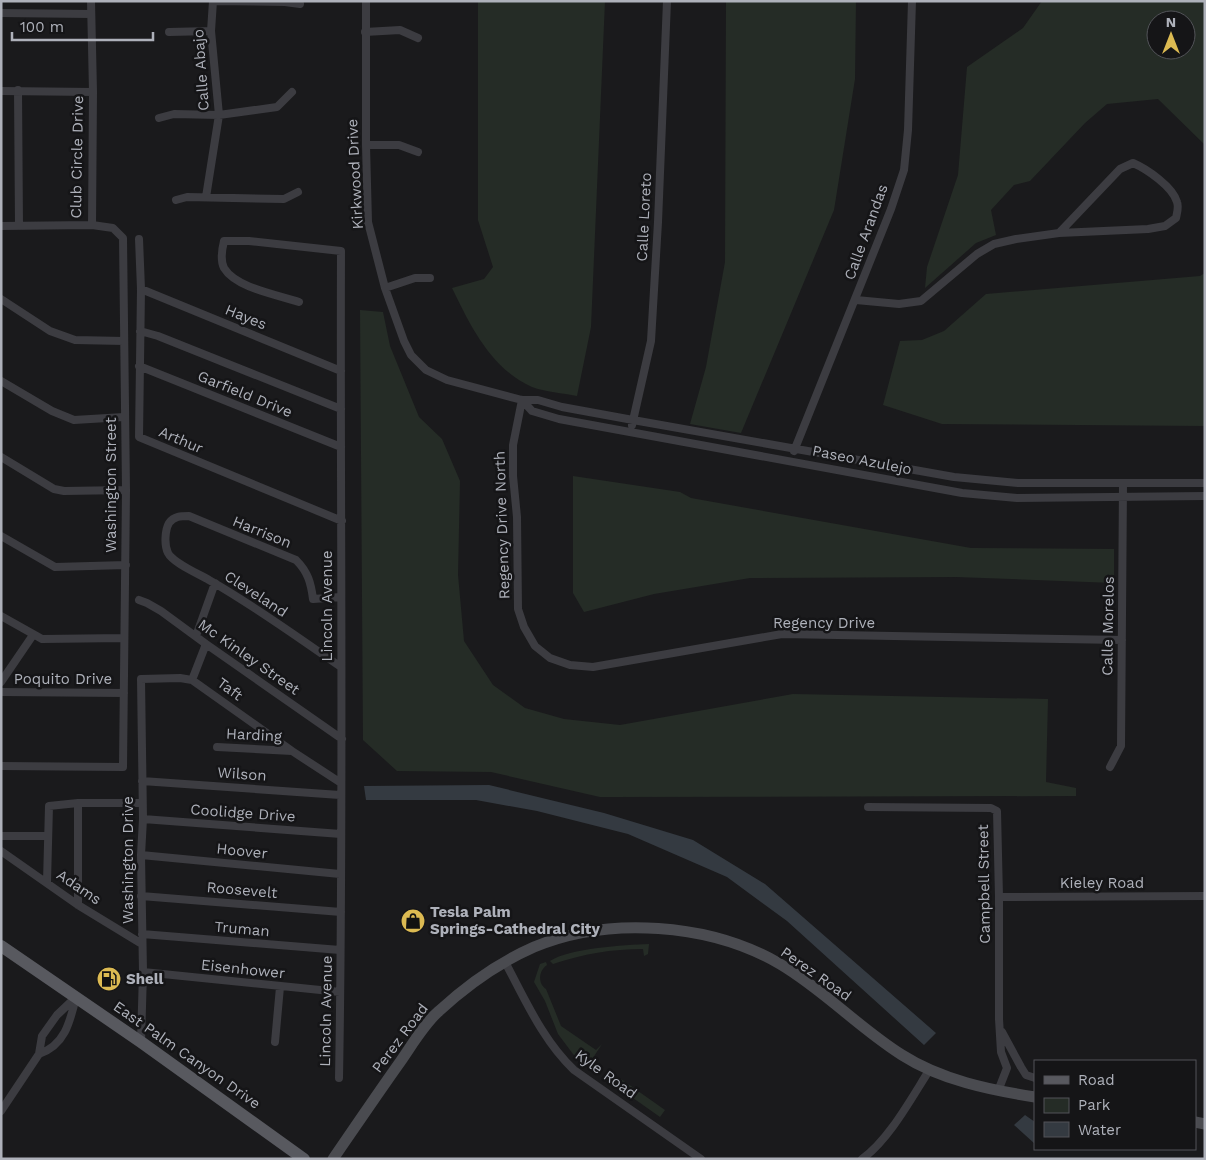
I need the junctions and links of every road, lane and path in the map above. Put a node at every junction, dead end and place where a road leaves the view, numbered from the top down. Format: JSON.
{"nodes":[{"id":1,"x":91,"y":1,"type":"edge"},
{"id":2,"x":213,"y":1,"type":"edge"},
{"id":3,"x":366,"y":1,"type":"edge"},
{"id":4,"x":667,"y":1,"type":"edge"},
{"id":5,"x":912,"y":1,"type":"edge"},
{"id":6,"x":300,"y":4,"type":"dead end"},
{"id":7,"x":1,"y":13,"type":"edge"},
{"id":8,"x":91,"y":14,"type":"junction"},
{"id":9,"x":211,"y":31,"type":"junction"},
{"id":10,"x":168,"y":32,"type":"dead end"},
{"id":11,"x":365,"y":32,"type":"junction"},
{"id":12,"x":418,"y":38,"type":"dead end"},
{"id":13,"x":18,"y":90,"type":"junction"},
{"id":14,"x":1,"y":91,"type":"edge"},
{"id":15,"x":93,"y":92,"type":"junction"},
{"id":16,"x":292,"y":92,"type":"dead end"},
{"id":17,"x":219,"y":115,"type":"junction"},
{"id":18,"x":159,"y":118,"type":"dead end"},
{"id":19,"x":366,"y":145,"type":"junction"},
{"id":20,"x":418,"y":152,"type":"dead end"},
{"id":21,"x":298,"y":192,"type":"dead end"},
{"id":22,"x":206,"y":197,"type":"junction"},
{"id":23,"x":176,"y":200,"type":"dead end"},
{"id":24,"x":92,"y":225,"type":"junction"},
{"id":25,"x":1,"y":226,"type":"edge"},
{"id":26,"x":19,"y":226,"type":"junction"},
{"id":27,"x":1059,"y":233,"type":"junction"},
{"id":28,"x":139,"y":239,"type":"dead end"},
{"id":29,"x":430,"y":278,"type":"dead end"},
{"id":30,"x":386,"y":288,"type":"junction"},
{"id":31,"x":141,"y":289,"type":"junction"},
{"id":32,"x":1,"y":300,"type":"edge"},
{"id":33,"x":856,"y":300,"type":"junction"},
{"id":34,"x":299,"y":302,"type":"dead end"},
{"id":35,"x":140,"y":331,"type":"junction"},
{"id":36,"x":124,"y":341,"type":"junction"},
{"id":37,"x":404,"y":341,"type":"joint"},
{"id":38,"x":139,"y":366,"type":"junction"},
{"id":39,"x":341,"y":371,"type":"junction"},
{"id":40,"x":1,"y":380,"type":"edge"},
{"id":41,"x":522,"y":400,"type":"junction"},
{"id":42,"x":341,"y":409,"type":"junction"},
{"id":43,"x":124,"y":417,"type":"junction"},
{"id":44,"x":633,"y":420,"type":"junction"},
{"id":45,"x":630,"y":432,"type":"junction"},
{"id":46,"x":341,"y":447,"type":"junction"},
{"id":47,"x":795,"y":448,"type":"junction"},
{"id":48,"x":1,"y":458,"type":"edge"},
{"id":49,"x":790,"y":460,"type":"junction"},
{"id":50,"x":1205,"y":483,"type":"edge"},
{"id":51,"x":1123,"y":484,"type":"junction"},
{"id":52,"x":126,"y":490,"type":"junction"},
{"id":53,"x":1205,"y":496,"type":"edge"},
{"id":54,"x":1124,"y":497,"type":"junction"},
{"id":55,"x":342,"y":521,"type":"junction"},
{"id":56,"x":1,"y":536,"type":"edge"},
{"id":57,"x":166,"y":540,"type":"joint"},
{"id":58,"x":126,"y":564,"type":"junction"},
{"id":59,"x":215,"y":583,"type":"junction"},
{"id":60,"x":341,"y":597,"type":"junction"},
{"id":61,"x":139,"y":600,"type":"dead end"},
{"id":62,"x":1,"y":616,"type":"edge"},
{"id":63,"x":33,"y":635,"type":"junction"},
{"id":64,"x":196,"y":636,"type":"junction"},
{"id":65,"x":124,"y":638,"type":"junction"},
{"id":66,"x":1122,"y":640,"type":"junction"},
{"id":67,"x":206,"y":644,"type":"junction"},
{"id":68,"x":535,"y":646,"type":"joint"},
{"id":69,"x":341,"y":667,"type":"junction"},
{"id":70,"x":192,"y":680,"type":"junction"},
{"id":71,"x":1,"y":682,"type":"edge"},
{"id":72,"x":1,"y":692,"type":"edge"},
{"id":73,"x":124,"y":693,"type":"junction"},
{"id":74,"x":342,"y":739,"type":"junction"},
{"id":75,"x":217,"y":747,"type":"dead end"},
{"id":76,"x":292,"y":751,"type":"junction"},
{"id":77,"x":1,"y":766,"type":"edge"},
{"id":78,"x":1110,"y":766,"type":"dead end"},
{"id":79,"x":142,"y":781,"type":"junction"},
{"id":80,"x":341,"y":783,"type":"junction"},
{"id":81,"x":340,"y":795,"type":"junction"},
{"id":82,"x":78,"y":803,"type":"junction"},
{"id":83,"x":142,"y":803,"type":"junction"},
{"id":84,"x":868,"y":807,"type":"dead end"},
{"id":85,"x":143,"y":819,"type":"junction"},
{"id":86,"x":341,"y":834,"type":"junction"},
{"id":87,"x":1,"y":836,"type":"edge"},
{"id":88,"x":48,"y":836,"type":"junction"},
{"id":89,"x":1,"y":851,"type":"edge"},
{"id":90,"x":140,"y":855,"type":"junction"},
{"id":91,"x":340,"y":874,"type":"junction"},
{"id":92,"x":47,"y":882,"type":"junction"},
{"id":93,"x":141,"y":896,"type":"junction"},
{"id":94,"x":1205,"y":896,"type":"edge"},
{"id":95,"x":999,"y":897,"type":"junction"},
{"id":96,"x":78,"y":905,"type":"junction"},
{"id":97,"x":341,"y":912,"type":"junction"},
{"id":98,"x":142,"y":934,"type":"junction"},
{"id":99,"x":142,"y":944,"type":"junction"},
{"id":100,"x":1,"y":946,"type":"edge"},
{"id":101,"x":340,"y":950,"type":"junction"},
{"id":102,"x":505,"y":962,"type":"junction"},
{"id":103,"x":143,"y":972,"type":"junction"},
{"id":104,"x":280,"y":987,"type":"junction"},
{"id":105,"x":340,"y":992,"type":"junction"},
{"id":106,"x":76,"y":997,"type":"junction"},
{"id":107,"x":1000,"y":1028,"type":"junction"},
{"id":108,"x":141,"y":1042,"type":"junction"},
{"id":109,"x":275,"y":1042,"type":"dead end"},
{"id":110,"x":38,"y":1054,"type":"junction"},
{"id":111,"x":930,"y":1069,"type":"junction"},
{"id":112,"x":339,"y":1078,"type":"dead end"},
{"id":113,"x":1034,"y":1078,"type":"edge"},
{"id":114,"x":998,"y":1091,"type":"junction"},
{"id":115,"x":1034,"y":1097,"type":"edge"},
{"id":116,"x":1,"y":1111,"type":"edge"},
{"id":117,"x":304,"y":1159,"type":"edge"},
{"id":118,"x":333,"y":1159,"type":"edge"},
{"id":119,"x":701,"y":1159,"type":"edge"},
{"id":120,"x":862,"y":1159,"type":"edge"}],
"edges":[{"from":1,"to":8,"type":"street","name":"Club Circle Drive"},
{"from":2,"to":6,"type":"street"},
{"from":2,"to":9,"type":"street","name":"Calle Abajo"},
{"from":3,"to":11,"type":"street","name":"Kirkwood Drive"},
{"from":4,"to":44,"type":"street","name":"Calle Loreto"},
{"from":5,"to":33,"type":"street","name":"Calle Arandas"},
{"from":7,"to":8,"type":"street"},
{"from":8,"to":15,"type":"street","name":"Club Circle Drive"},
{"from":9,"to":10,"type":"street"},
{"from":9,"to":17,"type":"street","name":"Calle Abajo"},
{"from":11,"to":12,"type":"street"},
{"from":11,"to":19,"type":"street","name":"Kirkwood Drive"},
{"from":13,"to":14,"type":"street"},
{"from":13,"to":15,"type":"street"},
{"from":13,"to":26,"type":"street"},
{"from":15,"to":24,"type":"street","name":"Club Circle Drive"},
{"from":16,"to":17,"type":"street"},
{"from":17,"to":18,"type":"street"},
{"from":17,"to":22,"type":"street","name":"Calle Abajo"},
{"from":19,"to":20,"type":"street"},
{"from":19,"to":30,"type":"street","name":"Kirkwood Drive"},
{"from":21,"to":22,"type":"street"},
{"from":22,"to":23,"type":"street"},
{"from":24,"to":26,"type":"street","name":"Club Circle Drive"},
{"from":24,"to":36,"type":"street","name":"Washington Street"},
{"from":25,"to":26,"type":"street","name":"Club Circle Drive"},
{"from":27,"to":27,"type":"street"},
{"from":27,"to":33,"type":"street"},
{"from":28,"to":31,"type":"street","name":"Arthur"},
{"from":29,"to":30,"type":"street"},
{"from":30,"to":37,"type":"street","name":"Kirkwood Drive"},
{"from":31,"to":35,"type":"street","name":"Arthur"},
{"from":31,"to":39,"type":"street","name":"Hayes"},
{"from":32,"to":36,"type":"street"},
{"from":33,"to":47,"type":"street","name":"Calle Arandas"},
{"from":34,"to":39,"type":"street","name":"Lincoln Avenue"},
{"from":35,"to":38,"type":"street","name":"Arthur"},
{"from":35,"to":42,"type":"street"},
{"from":36,"to":43,"type":"street","name":"Washington Street"},
{"from":37,"to":41,"type":"street","name":"Paseo Azulejo"},
{"from":38,"to":46,"type":"street","name":"Garfield Drive"},
{"from":38,"to":55,"type":"street","name":"Arthur"},
{"from":39,"to":42,"type":"street","name":"Lincoln Avenue"},
{"from":40,"to":43,"type":"street"},
{"from":41,"to":44,"type":"street","name":"Paseo Azulejo"},
{"from":41,"to":45,"type":"street","name":"Paseo Azulejo"},
{"from":41,"to":68,"type":"street","name":"Regency Drive North"},
{"from":42,"to":46,"type":"street","name":"Lincoln Avenue"},
{"from":43,"to":52,"type":"street","name":"Washington Street"},
{"from":44,"to":45,"type":"street","name":"Calle Loreto"},
{"from":44,"to":47,"type":"street","name":"Paseo Azulejo"},
{"from":45,"to":49,"type":"street","name":"Paseo Azulejo"},
{"from":46,"to":55,"type":"street","name":"Lincoln Avenue"},
{"from":47,"to":49,"type":"street","name":"Calle Arandas"},
{"from":47,"to":51,"type":"street","name":"Paseo Azulejo"},
{"from":48,"to":52,"type":"street"},
{"from":49,"to":54,"type":"street","name":"Paseo Azulejo"},
{"from":50,"to":51,"type":"street","name":"Paseo Azulejo"},
{"from":51,"to":54,"type":"street","name":"Calle Morelos"},
{"from":52,"to":58,"type":"street","name":"Washington Street"},
{"from":53,"to":54,"type":"street","name":"Paseo Azulejo"},
{"from":54,"to":66,"type":"street","name":"Calle Morelos"},
{"from":55,"to":60,"type":"street","name":"Lincoln Avenue"},
{"from":56,"to":58,"type":"street"},
{"from":57,"to":59,"type":"street","name":"Cleveland"},
{"from":57,"to":60,"type":"street","name":"Harrison"},
{"from":58,"to":65,"type":"street","name":"Washington Street"},
{"from":59,"to":64,"type":"street"},
{"from":59,"to":69,"type":"street","name":"Cleveland"},
{"from":60,"to":69,"type":"street","name":"Lincoln Avenue"},
{"from":61,"to":64,"type":"street","name":"Mc Kinley Street"},
{"from":62,"to":63,"type":"street"},
{"from":63,"to":65,"type":"street"},
{"from":63,"to":71,"type":"street"},
{"from":64,"to":67,"type":"street","name":"Mc Kinley Street"},
{"from":65,"to":73,"type":"street","name":"Washington Street"},
{"from":66,"to":68,"type":"street","name":"Regency Drive"},
{"from":66,"to":78,"type":"street","name":"Calle Morelos"},
{"from":67,"to":70,"type":"street"},
{"from":67,"to":74,"type":"street","name":"Mc Kinley Street"},
{"from":69,"to":74,"type":"street","name":"Lincoln Avenue"},
{"from":70,"to":76,"type":"street","name":"Taft"},
{"from":70,"to":79,"type":"street","name":"Washington Drive"},
{"from":72,"to":73,"type":"street","name":"Poquito Drive"},
{"from":73,"to":77,"type":"street","name":"Washington Street"},
{"from":74,"to":80,"type":"street","name":"Lincoln Avenue"},
{"from":75,"to":76,"type":"street","name":"Harding"},
{"from":76,"to":80,"type":"street","name":"Harding"},
{"from":79,"to":81,"type":"street","name":"Wilson"},
{"from":79,"to":83,"type":"street","name":"Washington Drive"},
{"from":80,"to":81,"type":"street","name":"Lincoln Avenue"},
{"from":81,"to":86,"type":"street","name":"Lincoln Avenue"},
{"from":82,"to":83,"type":"street"},
{"from":82,"to":88,"type":"street"},
{"from":82,"to":96,"type":"street"},
{"from":83,"to":85,"type":"street","name":"Washington Drive"},
{"from":84,"to":95,"type":"street","name":"Campbell Street"},
{"from":85,"to":86,"type":"street","name":"Coolidge Drive"},
{"from":85,"to":90,"type":"street","name":"Washington Drive"},
{"from":86,"to":91,"type":"street","name":"Lincoln Avenue"},
{"from":87,"to":88,"type":"street"},
{"from":88,"to":92,"type":"street"},
{"from":89,"to":92,"type":"street","name":"Adams"},
{"from":90,"to":91,"type":"street","name":"Hoover"},
{"from":90,"to":93,"type":"street","name":"Washington Drive"},
{"from":91,"to":97,"type":"street","name":"Lincoln Avenue"},
{"from":92,"to":96,"type":"street","name":"Adams"},
{"from":93,"to":97,"type":"street","name":"Roosevelt"},
{"from":93,"to":98,"type":"street","name":"Washington Drive"},
{"from":94,"to":95,"type":"street","name":"Kieley Road"},
{"from":95,"to":107,"type":"street","name":"Campbell Street"},
{"from":96,"to":99,"type":"street","name":"Adams"},
{"from":97,"to":101,"type":"street","name":"Lincoln Avenue"},
{"from":98,"to":99,"type":"street","name":"Washington Drive"},
{"from":98,"to":101,"type":"street","name":"Truman"},
{"from":99,"to":103,"type":"street","name":"Washington Drive"},
{"from":100,"to":106,"type":"main road","name":"East Palm Canyon Drive"},
{"from":101,"to":105,"type":"street","name":"Lincoln Avenue"},
{"from":102,"to":111,"type":"main road","name":"Perez Road"},
{"from":102,"to":118,"type":"main road","name":"Perez Road"},
{"from":102,"to":119,"type":"street","name":"Kyle Road"},
{"from":103,"to":104,"type":"street","name":"Eisenhower"},
{"from":103,"to":108,"type":"street","name":"Washington Drive"},
{"from":104,"to":105,"type":"street","name":"Eisenhower"},
{"from":104,"to":109,"type":"street"},
{"from":105,"to":112,"type":"street","name":"Lincoln Avenue"},
{"from":106,"to":108,"type":"main road","name":"East Palm Canyon Drive"},
{"from":106,"to":110,"type":"street"},
{"from":106,"to":110,"type":"street"},
{"from":107,"to":113,"type":"street","name":"Campbell Street"},
{"from":107,"to":114,"type":"street","name":"Campbell Street"},
{"from":108,"to":117,"type":"main road","name":"East Palm Canyon Drive"},
{"from":110,"to":116,"type":"street"},
{"from":111,"to":114,"type":"main road","name":"Perez Road"},
{"from":111,"to":120,"type":"street"},
{"from":114,"to":115,"type":"main road","name":"Perez Road"}]}
